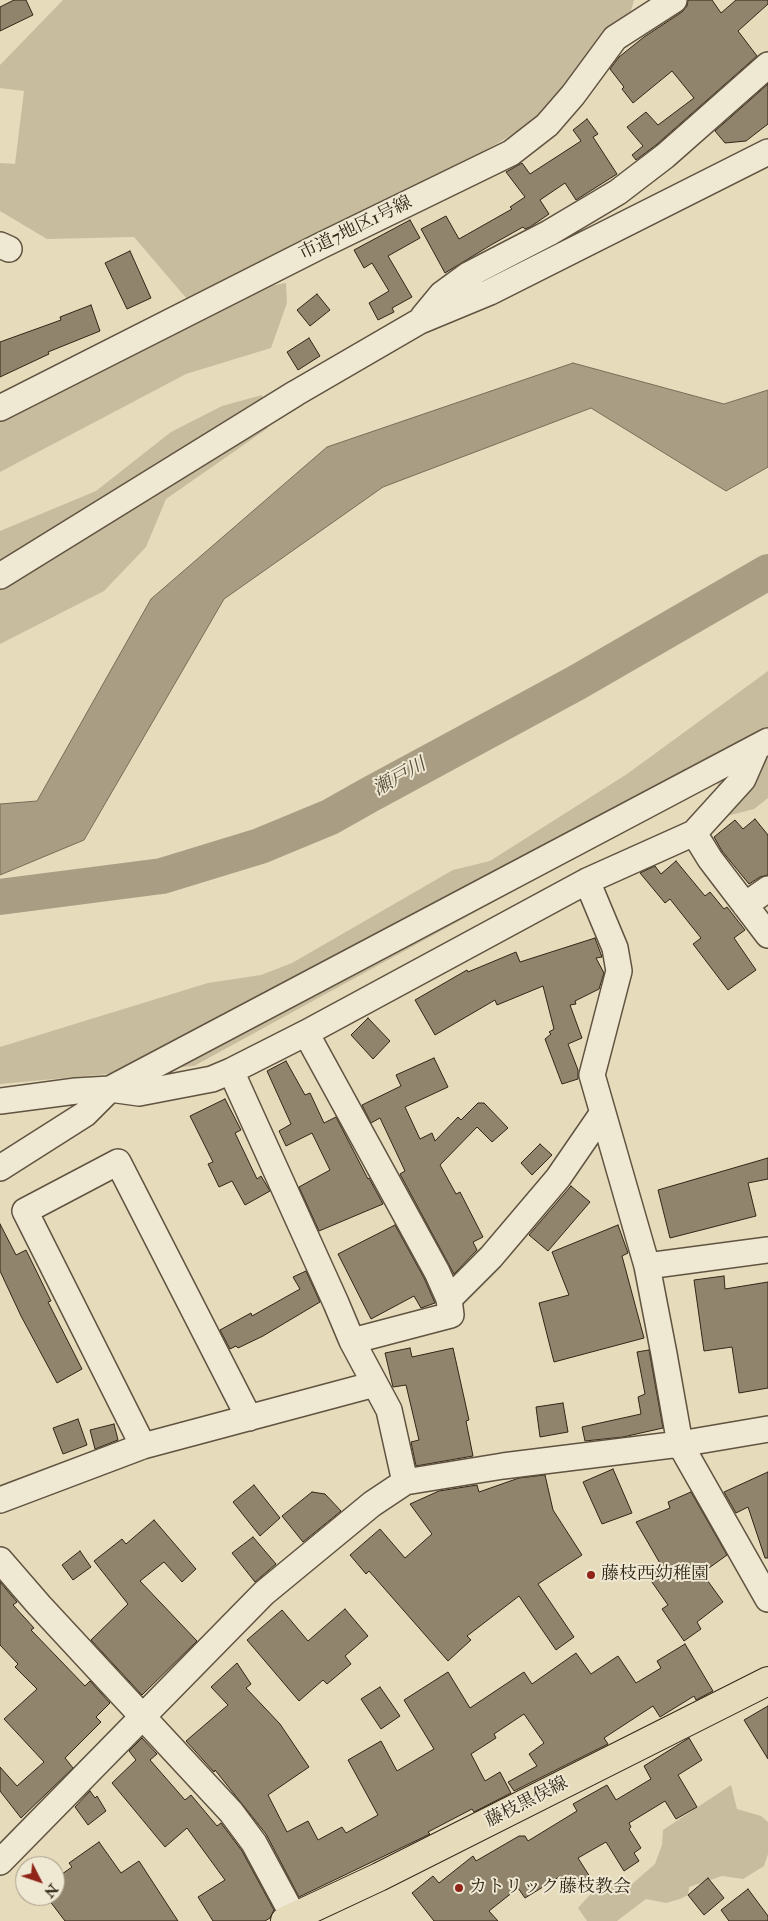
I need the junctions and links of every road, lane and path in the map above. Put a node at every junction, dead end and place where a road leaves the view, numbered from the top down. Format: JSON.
{"nodes":[{"id":1,"x":674,"y":0,"type":"edge"},
{"id":2,"x":768,"y":65,"type":"edge"},
{"id":3,"x":768,"y":152,"type":"edge"},
{"id":4,"x":420,"y":321,"type":"junction"},
{"id":5,"x":0,"y":408,"type":"edge"},
{"id":6,"x":0,"y":576,"type":"edge"},
{"id":7,"x":762,"y":744,"type":"edge"},
{"id":8,"x":694,"y":833,"type":"junction"},
{"id":9,"x":587,"y":881,"type":"junction"},
{"id":10,"x":768,"y":889,"type":"edge"},
{"id":11,"x":745,"y":905,"type":"junction"},
{"id":12,"x":768,"y":935,"type":"edge"},
{"id":13,"x":306,"y":1033,"type":"junction"},
{"id":14,"x":231,"y":1071,"type":"junction"},
{"id":15,"x":110,"y":1089,"type":"junction"},
{"id":16,"x":0,"y":1101,"type":"edge"},
{"id":17,"x":602,"y":1114,"type":"junction"},
{"id":18,"x":0,"y":1168,"type":"edge"},
{"id":19,"x":768,"y":1250,"type":"edge"},
{"id":20,"x":647,"y":1266,"type":"junction"},
{"id":21,"x":449,"y":1299,"type":"junction"},
{"id":22,"x":352,"y":1341,"type":"junction"},
{"id":23,"x":374,"y":1384,"type":"junction"},
{"id":24,"x":249,"y":1418,"type":"junction"},
{"id":25,"x":768,"y":1429,"type":"edge"},
{"id":26,"x":680,"y":1444,"type":"junction"},
{"id":27,"x":143,"y":1446,"type":"junction"},
{"id":28,"x":405,"y":1482,"type":"junction"},
{"id":29,"x":0,"y":1500,"type":"edge"},
{"id":30,"x":0,"y":1560,"type":"edge"},
{"id":31,"x":768,"y":1599,"type":"edge"},
{"id":32,"x":768,"y":1681,"type":"edge"},
{"id":33,"x":142,"y":1717,"type":"junction"},
{"id":34,"x":0,"y":1862,"type":"edge"},
{"id":35,"x":291,"y":1920,"type":"edge"}],
"edges":[{"from":1,"to":5,"type":"street","name":"市道7地区1号線"},
{"from":2,"to":4,"type":"street"},
{"from":3,"to":4,"type":"street"},
{"from":4,"to":6,"type":"street"},
{"from":7,"to":8,"type":"street"},
{"from":7,"to":15,"type":"street"},
{"from":8,"to":9,"type":"street"},
{"from":8,"to":11,"type":"street"},
{"from":9,"to":13,"type":"street"},
{"from":9,"to":17,"type":"street"},
{"from":10,"to":11,"type":"street"},
{"from":11,"to":12,"type":"street"},
{"from":13,"to":14,"type":"street"},
{"from":13,"to":21,"type":"street"},
{"from":14,"to":15,"type":"street"},
{"from":14,"to":22,"type":"street"},
{"from":15,"to":16,"type":"street"},
{"from":15,"to":18,"type":"street"},
{"from":17,"to":20,"type":"street"},
{"from":17,"to":21,"type":"street"},
{"from":19,"to":20,"type":"street"},
{"from":20,"to":26,"type":"street"},
{"from":21,"to":22,"type":"street"},
{"from":22,"to":23,"type":"street"},
{"from":23,"to":24,"type":"street"},
{"from":23,"to":28,"type":"street"},
{"from":24,"to":27,"type":"street"},
{"from":24,"to":27,"type":"street"},
{"from":25,"to":26,"type":"street"},
{"from":26,"to":28,"type":"street"},
{"from":26,"to":31,"type":"street"},
{"from":27,"to":29,"type":"street"},
{"from":28,"to":33,"type":"street"},
{"from":30,"to":33,"type":"street"},
{"from":32,"to":35,"type":"main road","name":"藤枝黒俣線"},
{"from":33,"to":34,"type":"street"},
{"from":33,"to":35,"type":"street"}]}
